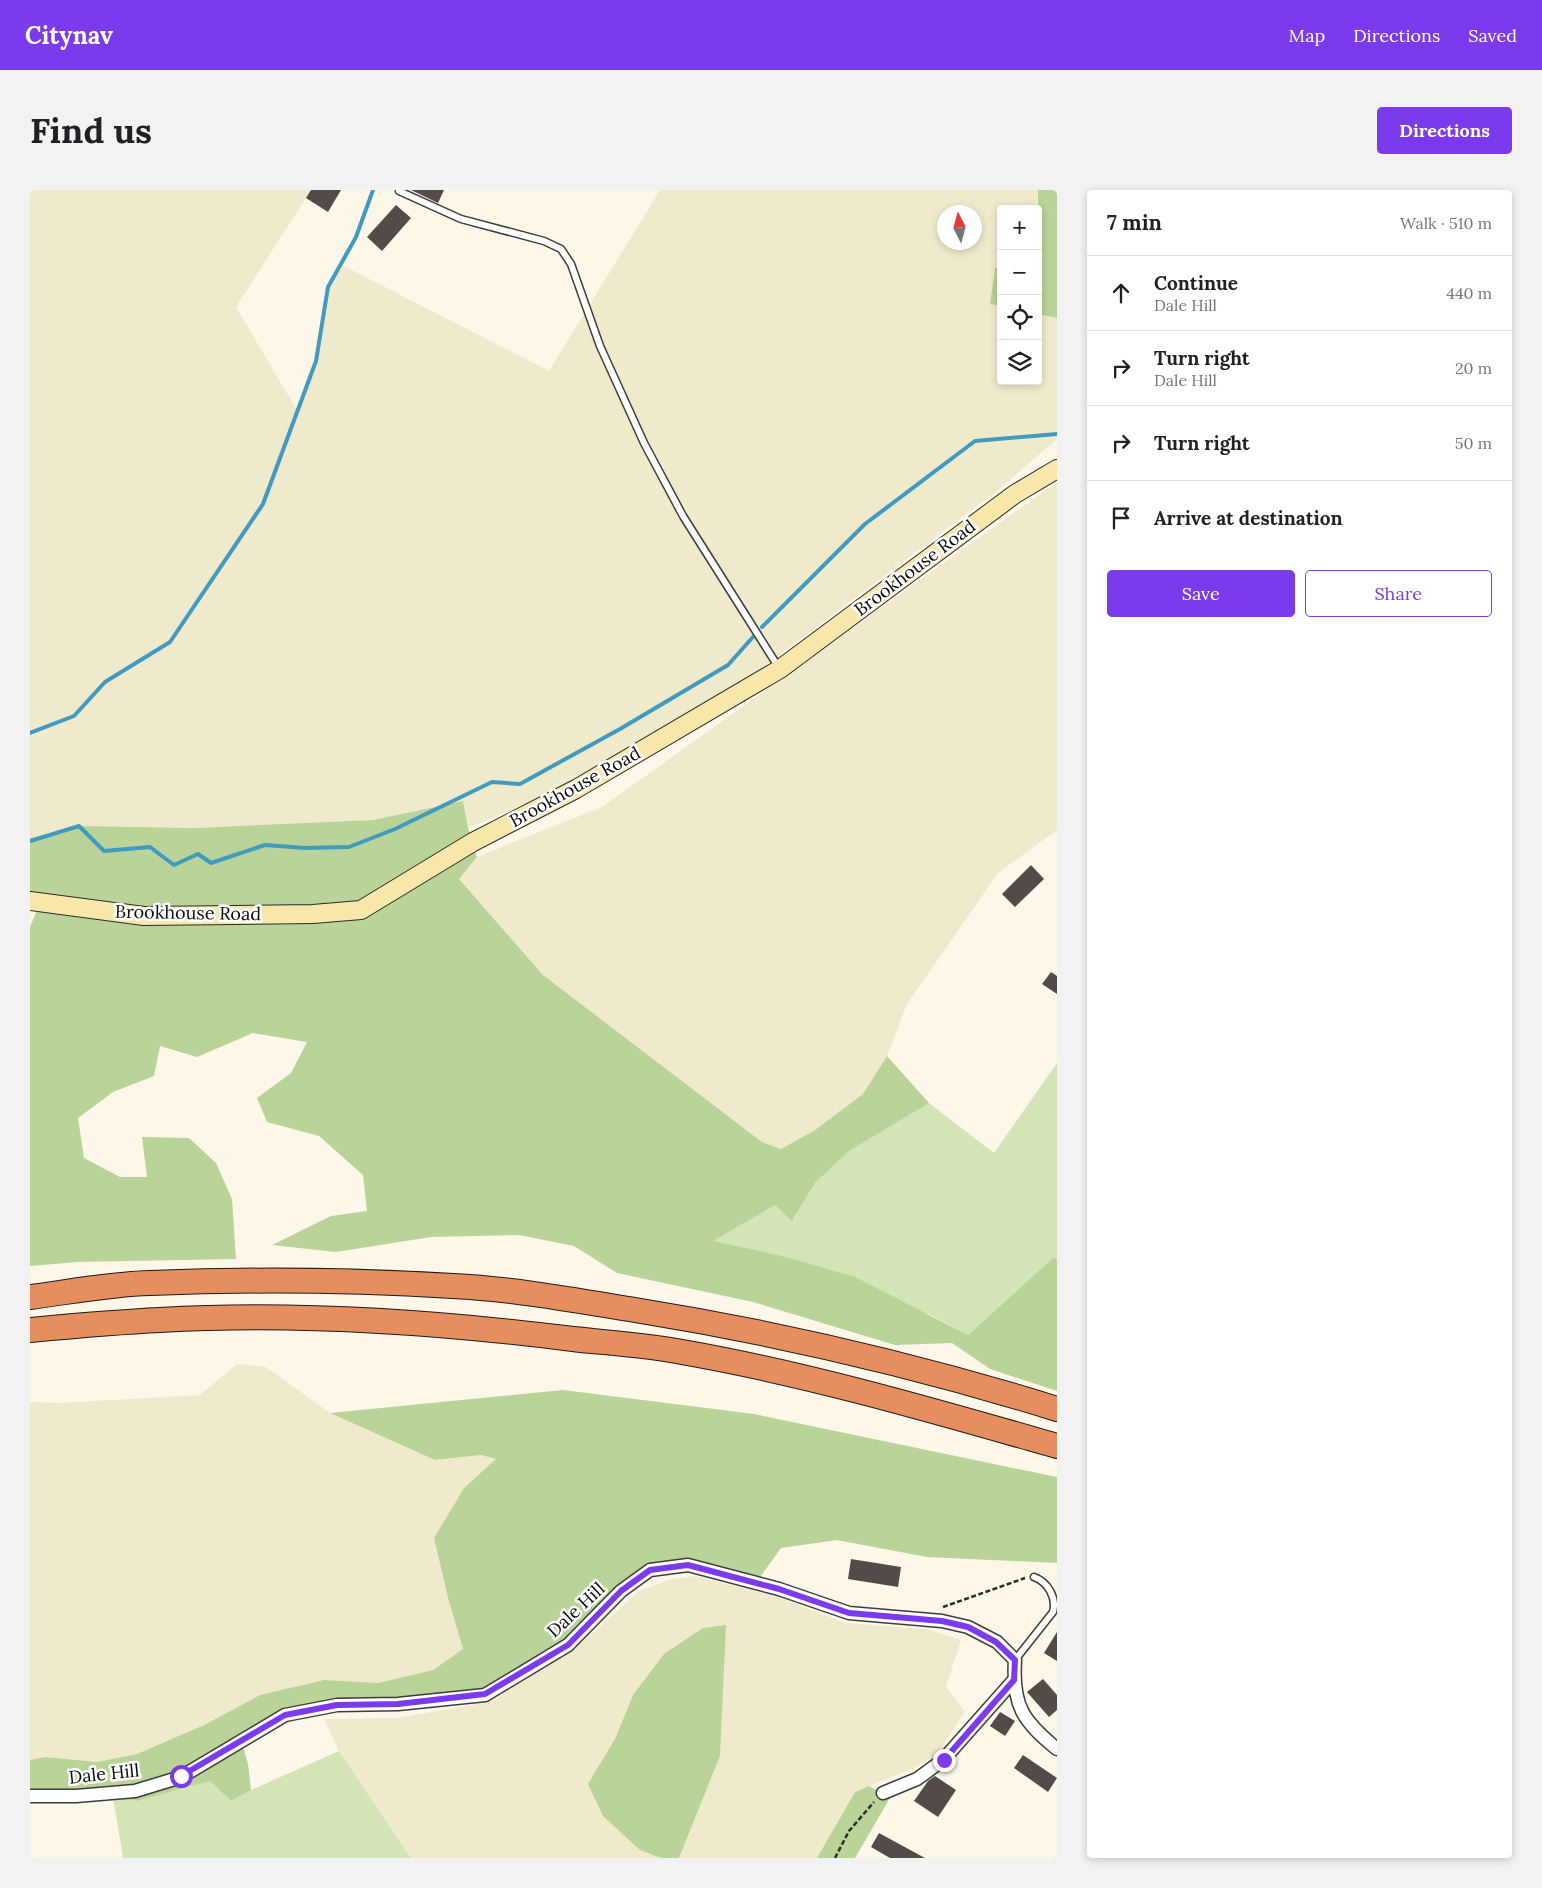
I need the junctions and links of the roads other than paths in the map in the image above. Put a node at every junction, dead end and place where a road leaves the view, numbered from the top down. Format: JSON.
{"nodes":[{"id":1,"x":399,"y":191,"type":"dead end"},
{"id":2,"x":1057,"y":469,"type":"edge"},
{"id":3,"x":780,"y":669,"type":"junction"},
{"id":4,"x":30,"y":901,"type":"edge"},
{"id":5,"x":30,"y":1297,"type":"edge"},
{"id":6,"x":30,"y":1330,"type":"edge"},
{"id":7,"x":1057,"y":1409,"type":"edge"},
{"id":8,"x":1057,"y":1446,"type":"edge"},
{"id":9,"x":1034,"y":1577,"type":"road end"},
{"id":10,"x":1015,"y":1660,"type":"junction"},
{"id":11,"x":1014,"y":1680,"type":"junction"},
{"id":12,"x":1057,"y":1749,"type":"edge"},
{"id":13,"x":882,"y":1793,"type":"road end"},
{"id":14,"x":30,"y":1796,"type":"edge"}],
"edges":[{"from":1,"to":3,"type":"lane"},
{"from":2,"to":3,"type":"street","name":"Brookhouse Road"},
{"from":3,"to":4,"type":"street","name":"Brookhouse Road"},
{"from":5,"to":7,"type":"highway"},
{"from":6,"to":8,"type":"highway"},
{"from":9,"to":10,"type":"lane"},
{"from":10,"to":11,"type":"street"},
{"from":10,"to":14,"type":"street","name":"Dale Hill"},
{"from":11,"to":12,"type":"street"},
{"from":11,"to":13,"type":"street"}]}
